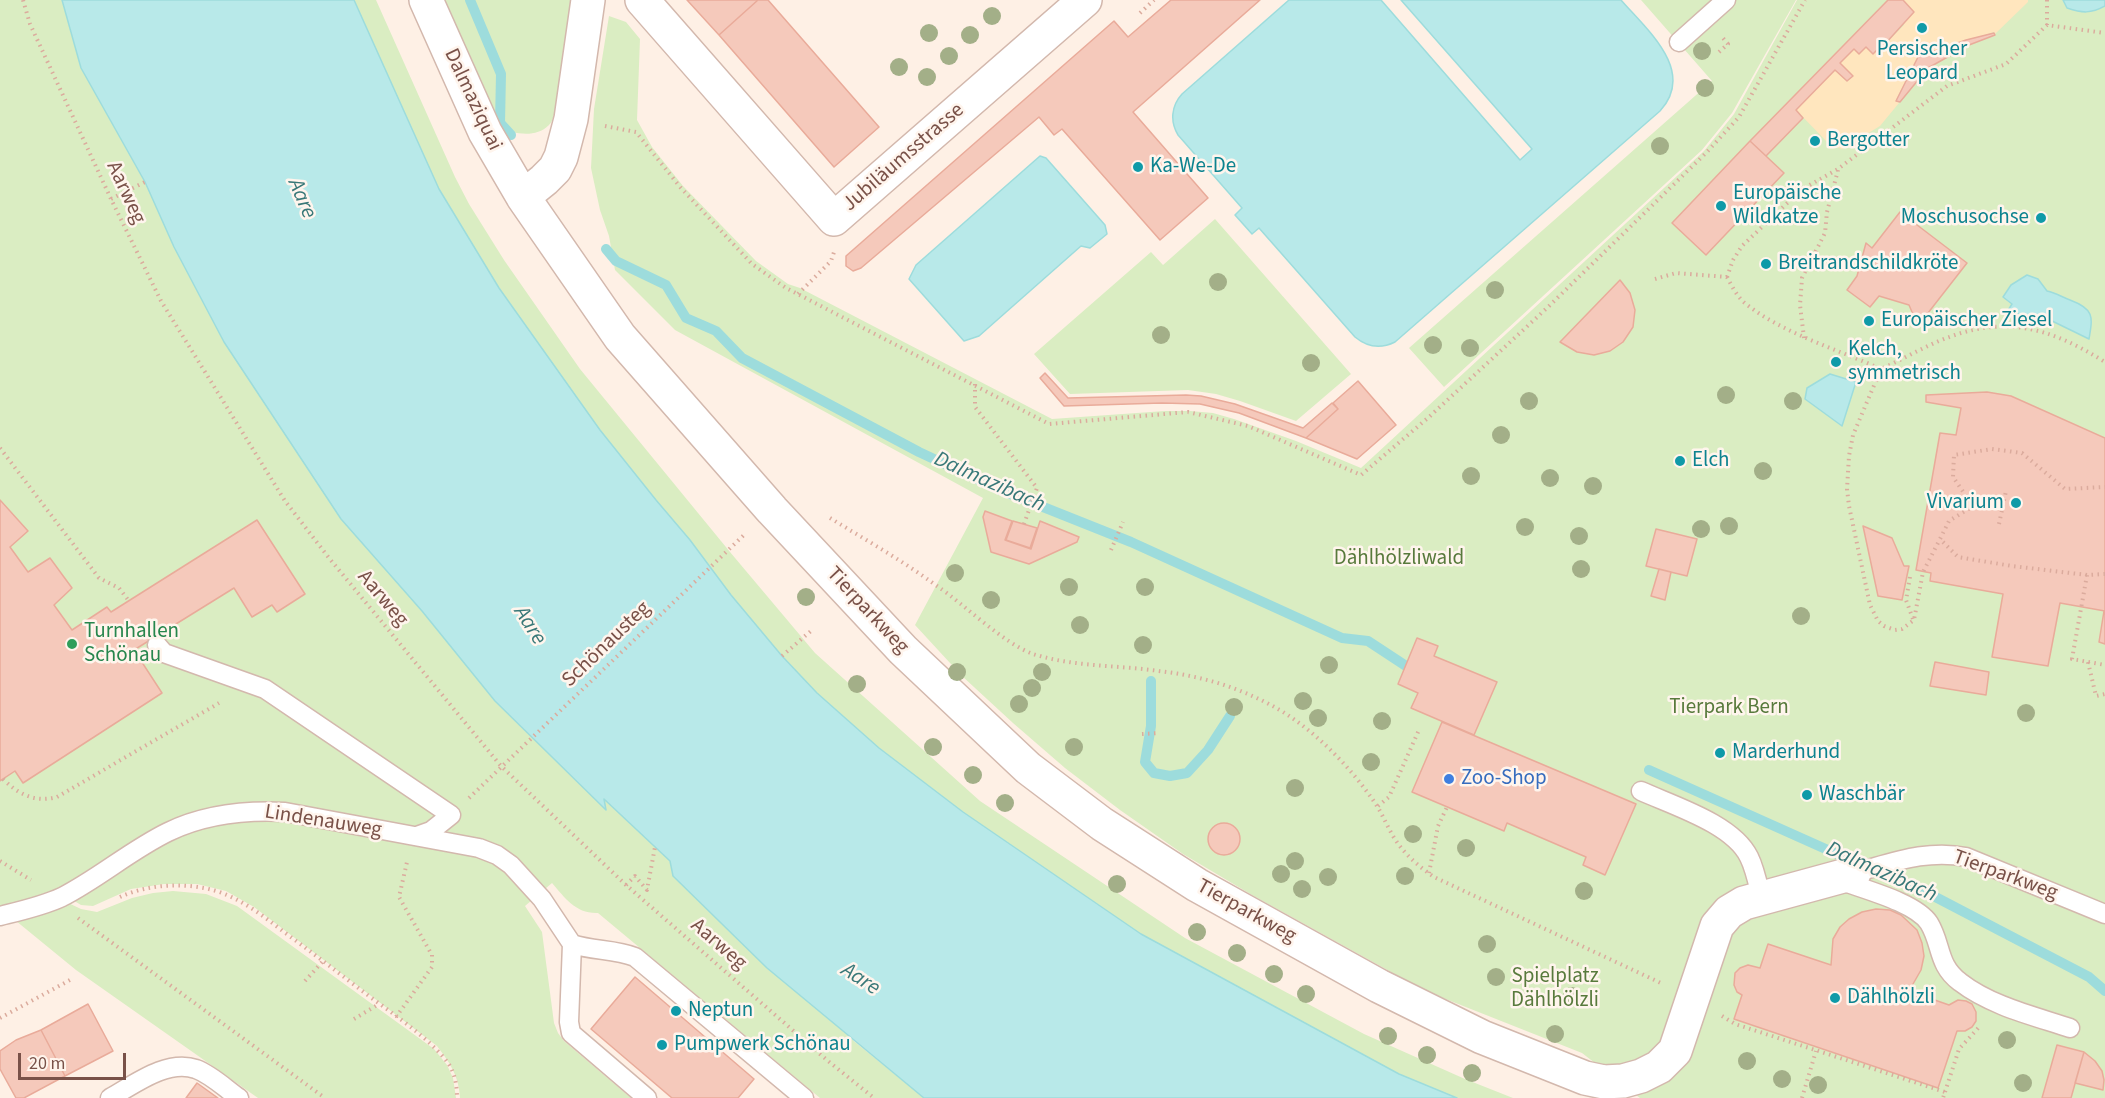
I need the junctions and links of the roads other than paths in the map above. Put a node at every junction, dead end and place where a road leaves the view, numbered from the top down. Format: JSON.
{"nodes":[{"id":1,"x":426,"y":0,"type":"edge"},
{"id":2,"x":588,"y":0,"type":"edge"},
{"id":3,"x":642,"y":0,"type":"edge"},
{"id":4,"x":1086,"y":0,"type":"edge"},
{"id":5,"x":1726,"y":0,"type":"edge"},
{"id":6,"x":1679,"y":42,"type":"dead end"},
{"id":7,"x":523,"y":196,"type":"junction"},
{"id":8,"x":158,"y":645,"type":"dead end"},
{"id":9,"x":1641,"y":791,"type":"dead end"},
{"id":10,"x":416,"y":836,"type":"junction"},
{"id":11,"x":1844,"y":876,"type":"junction"},
{"id":12,"x":1761,"y":897,"type":"junction"},
{"id":13,"x":2105,"y":914,"type":"edge"},
{"id":14,"x":0,"y":916,"type":"edge"},
{"id":15,"x":572,"y":944,"type":"junction"},
{"id":16,"x":2070,"y":1028,"type":"dead end"},
{"id":17,"x":110,"y":1098,"type":"edge"},
{"id":18,"x":239,"y":1098,"type":"edge"},
{"id":19,"x":647,"y":1098,"type":"edge"},
{"id":20,"x":804,"y":1098,"type":"edge"}],
"edges":[{"from":1,"to":7,"type":"street","name":"Dalmaziquai"},
{"from":2,"to":7,"type":"street"},
{"from":3,"to":4,"type":"street","name":"Jubiläumsstrasse"},
{"from":5,"to":6,"type":"lane"},
{"from":7,"to":12,"type":"street","name":"Tierparkweg"},
{"from":8,"to":10,"type":"lane"},
{"from":9,"to":12,"type":"lane"},
{"from":10,"to":14,"type":"lane","name":"Lindenauweg"},
{"from":10,"to":15,"type":"lane","name":"Lindenauweg"},
{"from":11,"to":12,"type":"street","name":"Tierparkweg"},
{"from":11,"to":13,"type":"lane","name":"Tierparkweg"},
{"from":11,"to":16,"type":"lane"},
{"from":15,"to":19,"type":"lane"},
{"from":15,"to":20,"type":"lane"},
{"from":17,"to":18,"type":"lane"}]}
